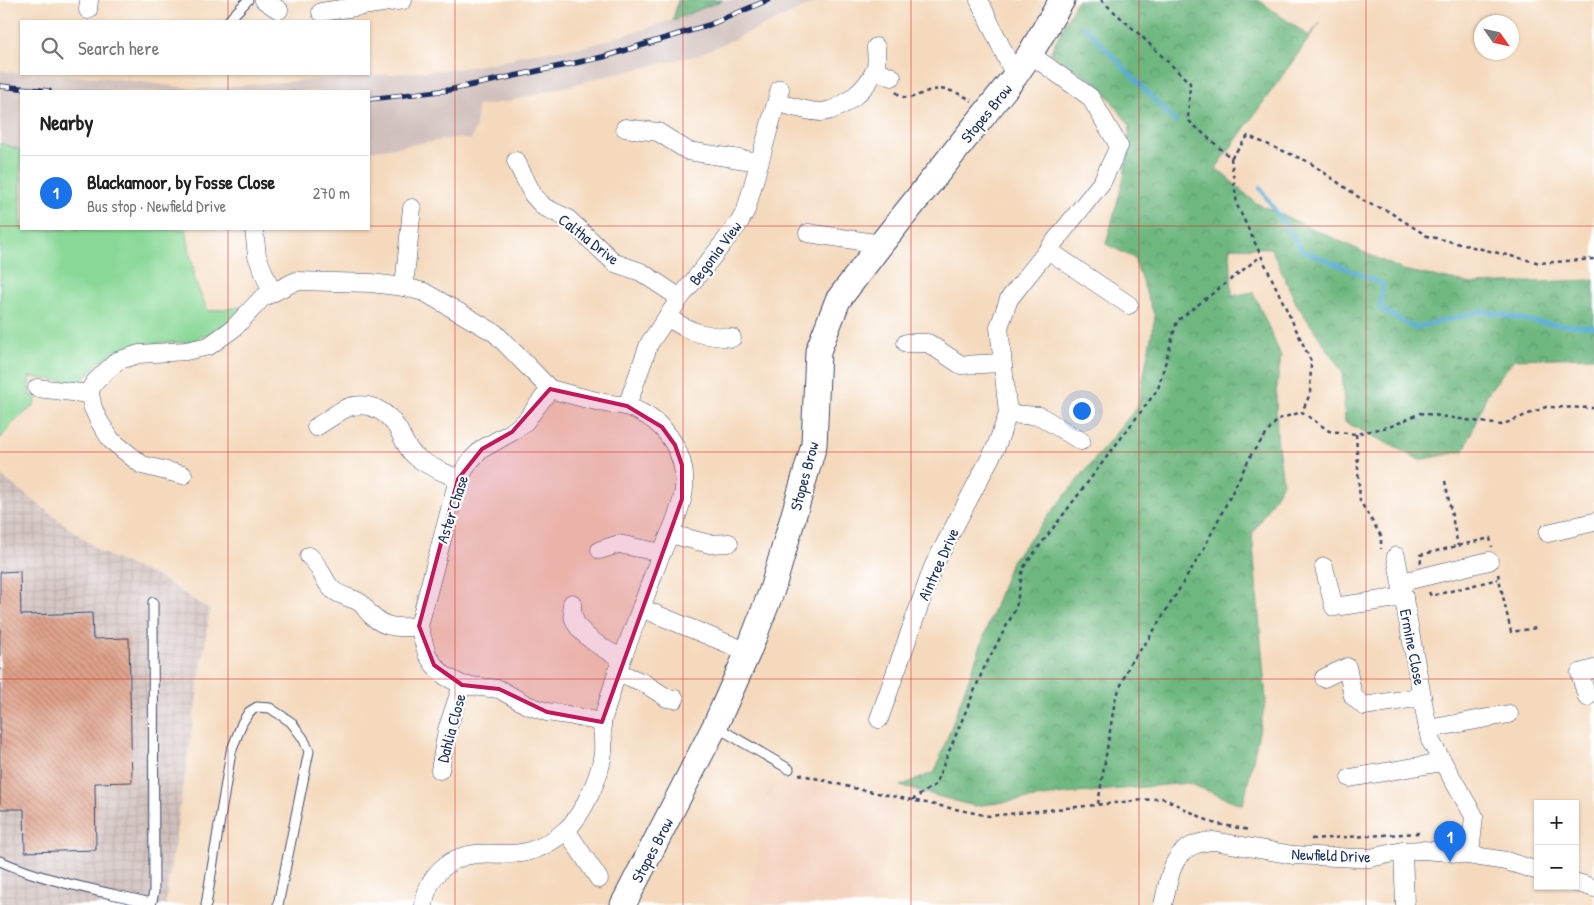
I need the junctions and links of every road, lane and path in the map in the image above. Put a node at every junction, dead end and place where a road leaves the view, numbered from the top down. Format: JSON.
{"nodes":[{"id":1,"x":248,"y":0,"type":"edge"},
{"id":2,"x":264,"y":0,"type":"edge"},
{"id":3,"x":403,"y":0,"type":"edge"},
{"id":4,"x":979,"y":0,"type":"edge"},
{"id":5,"x":1062,"y":0,"type":"edge"},
{"id":6,"x":1100,"y":0,"type":"edge"},
{"id":7,"x":385,"y":1,"type":"edge"},
{"id":8,"x":279,"y":10,"type":"dead end"},
{"id":9,"x":321,"y":12,"type":"dead end"},
{"id":10,"x":229,"y":20,"type":"edge"},
{"id":11,"x":876,"y":47,"type":"dead end"},
{"id":12,"x":1030,"y":54,"type":"junction"},
{"id":13,"x":875,"y":70,"type":"junction"},
{"id":14,"x":1015,"y":76,"type":"junction"},
{"id":15,"x":892,"y":77,"type":"joint"},
{"id":16,"x":987,"y":112,"type":"junction"},
{"id":17,"x":625,"y":128,"type":"dead end"},
{"id":18,"x":1231,"y":158,"type":"junction"},
{"id":19,"x":516,"y":161,"type":"dead end"},
{"id":20,"x":759,"y":162,"type":"junction"},
{"id":21,"x":412,"y":208,"type":"dead end"},
{"id":22,"x":254,"y":230,"type":"edge"},
{"id":23,"x":808,"y":233,"type":"dead end"},
{"id":24,"x":881,"y":244,"type":"junction"},
{"id":25,"x":1048,"y":250,"type":"junction"},
{"id":26,"x":1261,"y":256,"type":"junction"},
{"id":27,"x":1594,"y":258,"type":"edge"},
{"id":28,"x":404,"y":287,"type":"junction"},
{"id":29,"x":272,"y":293,"type":"junction"},
{"id":30,"x":680,"y":298,"type":"junction"},
{"id":31,"x":1129,"y":305,"type":"dead end"},
{"id":32,"x":667,"y":317,"type":"junction"},
{"id":33,"x":732,"y":338,"type":"dead end"},
{"id":34,"x":906,"y":343,"type":"dead end"},
{"id":35,"x":1002,"y":363,"type":"junction"},
{"id":36,"x":36,"y":388,"type":"dead end"},
{"id":37,"x":550,"y":389,"type":"junction"},
{"id":38,"x":90,"y":394,"type":"junction"},
{"id":39,"x":627,"y":406,"type":"junction"},
{"id":40,"x":1594,"y":408,"type":"edge"},
{"id":41,"x":1302,"y":412,"type":"junction"},
{"id":42,"x":1008,"y":414,"type":"junction"},
{"id":43,"x":316,"y":427,"type":"dead end"},
{"id":44,"x":1356,"y":434,"type":"junction"},
{"id":45,"x":1081,"y":441,"type":"dead end"},
{"id":46,"x":183,"y":475,"type":"dead end"},
{"id":47,"x":458,"y":479,"type":"junction"},
{"id":48,"x":1445,"y":481,"type":"dead end"},
{"id":49,"x":1594,"y":522,"type":"edge"},
{"id":50,"x":1548,"y":533,"type":"dead end"},
{"id":51,"x":670,"y":534,"type":"junction"},
{"id":52,"x":730,"y":542,"type":"dead end"},
{"id":53,"x":1458,"y":546,"type":"dead end"},
{"id":54,"x":600,"y":550,"type":"dead end"},
{"id":55,"x":662,"y":553,"type":"junction"},
{"id":56,"x":309,"y":556,"type":"dead end"},
{"id":57,"x":1396,"y":556,"type":"joint"},
{"id":58,"x":1488,"y":561,"type":"dead end"},
{"id":59,"x":1324,"y":567,"type":"dead end"},
{"id":60,"x":1424,"y":576,"type":"junction"},
{"id":61,"x":1498,"y":579,"type":"dead end"},
{"id":62,"x":1403,"y":589,"type":"junction"},
{"id":63,"x":153,"y":602,"type":"dead end"},
{"id":64,"x":572,"y":603,"type":"dead end"},
{"id":65,"x":641,"y":608,"type":"junction"},
{"id":66,"x":420,"y":626,"type":"junction"},
{"id":67,"x":748,"y":652,"type":"junction"},
{"id":68,"x":620,"y":665,"type":"junction"},
{"id":69,"x":1594,"y":669,"type":"edge"},
{"id":70,"x":1324,"y":678,"type":"dead end"},
{"id":71,"x":462,"y":685,"type":"junction"},
{"id":72,"x":1422,"y":697,"type":"junction"},
{"id":73,"x":1587,"y":697,"type":"dead end"},
{"id":74,"x":675,"y":699,"type":"dead end"},
{"id":75,"x":1509,"y":714,"type":"dead end"},
{"id":76,"x":879,"y":719,"type":"dead end"},
{"id":77,"x":602,"y":722,"type":"junction"},
{"id":78,"x":715,"y":726,"type":"junction"},
{"id":79,"x":1428,"y":729,"type":"junction"},
{"id":80,"x":1443,"y":762,"type":"junction"},
{"id":81,"x":789,"y":769,"type":"joint"},
{"id":82,"x":440,"y":770,"type":"dead end"},
{"id":83,"x":1350,"y":778,"type":"dead end"},
{"id":84,"x":912,"y":800,"type":"junction"},
{"id":85,"x":1098,"y":804,"type":"junction"},
{"id":86,"x":566,"y":830,"type":"junction"},
{"id":87,"x":1257,"y":831,"type":"dead end"},
{"id":88,"x":1426,"y":834,"type":"dead end"},
{"id":89,"x":1302,"y":839,"type":"dead end"},
{"id":90,"x":1403,"y":852,"type":"junction"},
{"id":91,"x":1470,"y":854,"type":"junction"},
{"id":92,"x":0,"y":861,"type":"edge"},
{"id":93,"x":1534,"y":870,"type":"edge"},
{"id":94,"x":599,"y":879,"type":"dead end"},
{"id":95,"x":1579,"y":883,"type":"edge"},
{"id":96,"x":1594,"y":888,"type":"edge"},
{"id":97,"x":151,"y":904,"type":"edge"},
{"id":98,"x":206,"y":905,"type":"edge"},
{"id":99,"x":278,"y":905,"type":"edge"},
{"id":100,"x":424,"y":905,"type":"edge"},
{"id":101,"x":623,"y":905,"type":"edge"},
{"id":102,"x":1163,"y":905,"type":"edge"},
{"id":103,"x":1405,"y":905,"type":"edge"}],
"edges":[{"from":1,"to":10,"type":"lane"},
{"from":2,"to":8,"type":"street"},
{"from":3,"to":7,"type":"street"},
{"from":4,"to":14,"type":"street"},
{"from":5,"to":12,"type":"main road","name":"Stopes Brow"},
{"from":6,"to":18,"type":"path"},
{"from":7,"to":9,"type":"street"},
{"from":11,"to":13,"type":"street"},
{"from":12,"to":14,"type":"main road","name":"Stopes Brow"},
{"from":12,"to":25,"type":"street","name":"Aintree Drive"},
{"from":13,"to":15,"type":"street"},
{"from":13,"to":20,"type":"street","name":"Begonia View"},
{"from":14,"to":16,"type":"main road","name":"Stopes Brow"},
{"from":15,"to":16,"type":"path"},
{"from":16,"to":24,"type":"main road","name":"Stopes Brow"},
{"from":17,"to":20,"type":"street"},
{"from":18,"to":26,"type":"path"},
{"from":18,"to":27,"type":"path"},
{"from":19,"to":30,"type":"street","name":"Caltha Drive"},
{"from":20,"to":30,"type":"street","name":"Begonia View"},
{"from":21,"to":28,"type":"street"},
{"from":22,"to":29,"type":"street"},
{"from":23,"to":24,"type":"street"},
{"from":24,"to":67,"type":"main road","name":"Stopes Brow"},
{"from":25,"to":31,"type":"street"},
{"from":25,"to":35,"type":"street","name":"Aintree Drive"},
{"from":26,"to":41,"type":"path"},
{"from":26,"to":84,"type":"path"},
{"from":28,"to":29,"type":"street"},
{"from":28,"to":37,"type":"street"},
{"from":29,"to":38,"type":"street"},
{"from":30,"to":32,"type":"street","name":"Begonia View"},
{"from":32,"to":33,"type":"street"},
{"from":32,"to":39,"type":"street","name":"Begonia View"},
{"from":34,"to":35,"type":"street"},
{"from":35,"to":42,"type":"street","name":"Aintree Drive"},
{"from":36,"to":38,"type":"street"},
{"from":37,"to":39,"type":"street"},
{"from":37,"to":47,"type":"street","name":"Aster Chase"},
{"from":38,"to":46,"type":"street"},
{"from":39,"to":51,"type":"street"},
{"from":40,"to":44,"type":"path"},
{"from":41,"to":44,"type":"path"},
{"from":41,"to":85,"type":"path"},
{"from":42,"to":45,"type":"street"},
{"from":42,"to":76,"type":"street","name":"Aintree Drive"},
{"from":43,"to":47,"type":"street"},
{"from":44,"to":57,"type":"path"},
{"from":47,"to":66,"type":"street","name":"Aster Chase"},
{"from":48,"to":53,"type":"path"},
{"from":49,"to":50,"type":"street"},
{"from":51,"to":52,"type":"street"},
{"from":51,"to":55,"type":"street"},
{"from":54,"to":55,"type":"street"},
{"from":55,"to":65,"type":"street"},
{"from":56,"to":66,"type":"street"},
{"from":57,"to":62,"type":"street","name":"Ermine Close"},
{"from":58,"to":60,"type":"street","name":"Ermine Close"},
{"from":59,"to":62,"type":"street","name":"Ermine Close"},
{"from":60,"to":61,"type":"path"},
{"from":60,"to":62,"type":"street","name":"Ermine Close"},
{"from":62,"to":72,"type":"street","name":"Ermine Close"},
{"from":63,"to":97,"type":"lane"},
{"from":64,"to":68,"type":"street"},
{"from":65,"to":67,"type":"street"},
{"from":65,"to":68,"type":"street"},
{"from":66,"to":71,"type":"street","name":"Aster Chase"},
{"from":67,"to":78,"type":"main road","name":"Stopes Brow"},
{"from":68,"to":74,"type":"street"},
{"from":68,"to":77,"type":"street"},
{"from":69,"to":73,"type":"street"},
{"from":70,"to":72,"type":"street","name":"Ermine Close"},
{"from":71,"to":77,"type":"street","name":"Aster Chase"},
{"from":71,"to":82,"type":"street","name":"Dahlia Close"},
{"from":72,"to":79,"type":"street","name":"Ermine Close"},
{"from":75,"to":79,"type":"street"},
{"from":77,"to":86,"type":"street"},
{"from":78,"to":81,"type":"lane"},
{"from":78,"to":101,"type":"main road","name":"Stopes Brow"},
{"from":79,"to":80,"type":"street","name":"Ermine Close"},
{"from":80,"to":83,"type":"street"},
{"from":80,"to":91,"type":"street","name":"Ermine Close"},
{"from":81,"to":84,"type":"path"},
{"from":84,"to":85,"type":"path"},
{"from":85,"to":87,"type":"path"},
{"from":86,"to":94,"type":"street"},
{"from":86,"to":100,"type":"street"},
{"from":88,"to":89,"type":"path"},
{"from":90,"to":91,"type":"street","name":"Newfield Drive"},
{"from":90,"to":102,"type":"street","name":"Newfield Drive"},
{"from":90,"to":103,"type":"street"},
{"from":91,"to":93,"type":"street","name":"Newfield Drive"},
{"from":92,"to":97,"type":"lane"},
{"from":95,"to":96,"type":"street"},
{"from":98,"to":99,"type":"lane"}]}
